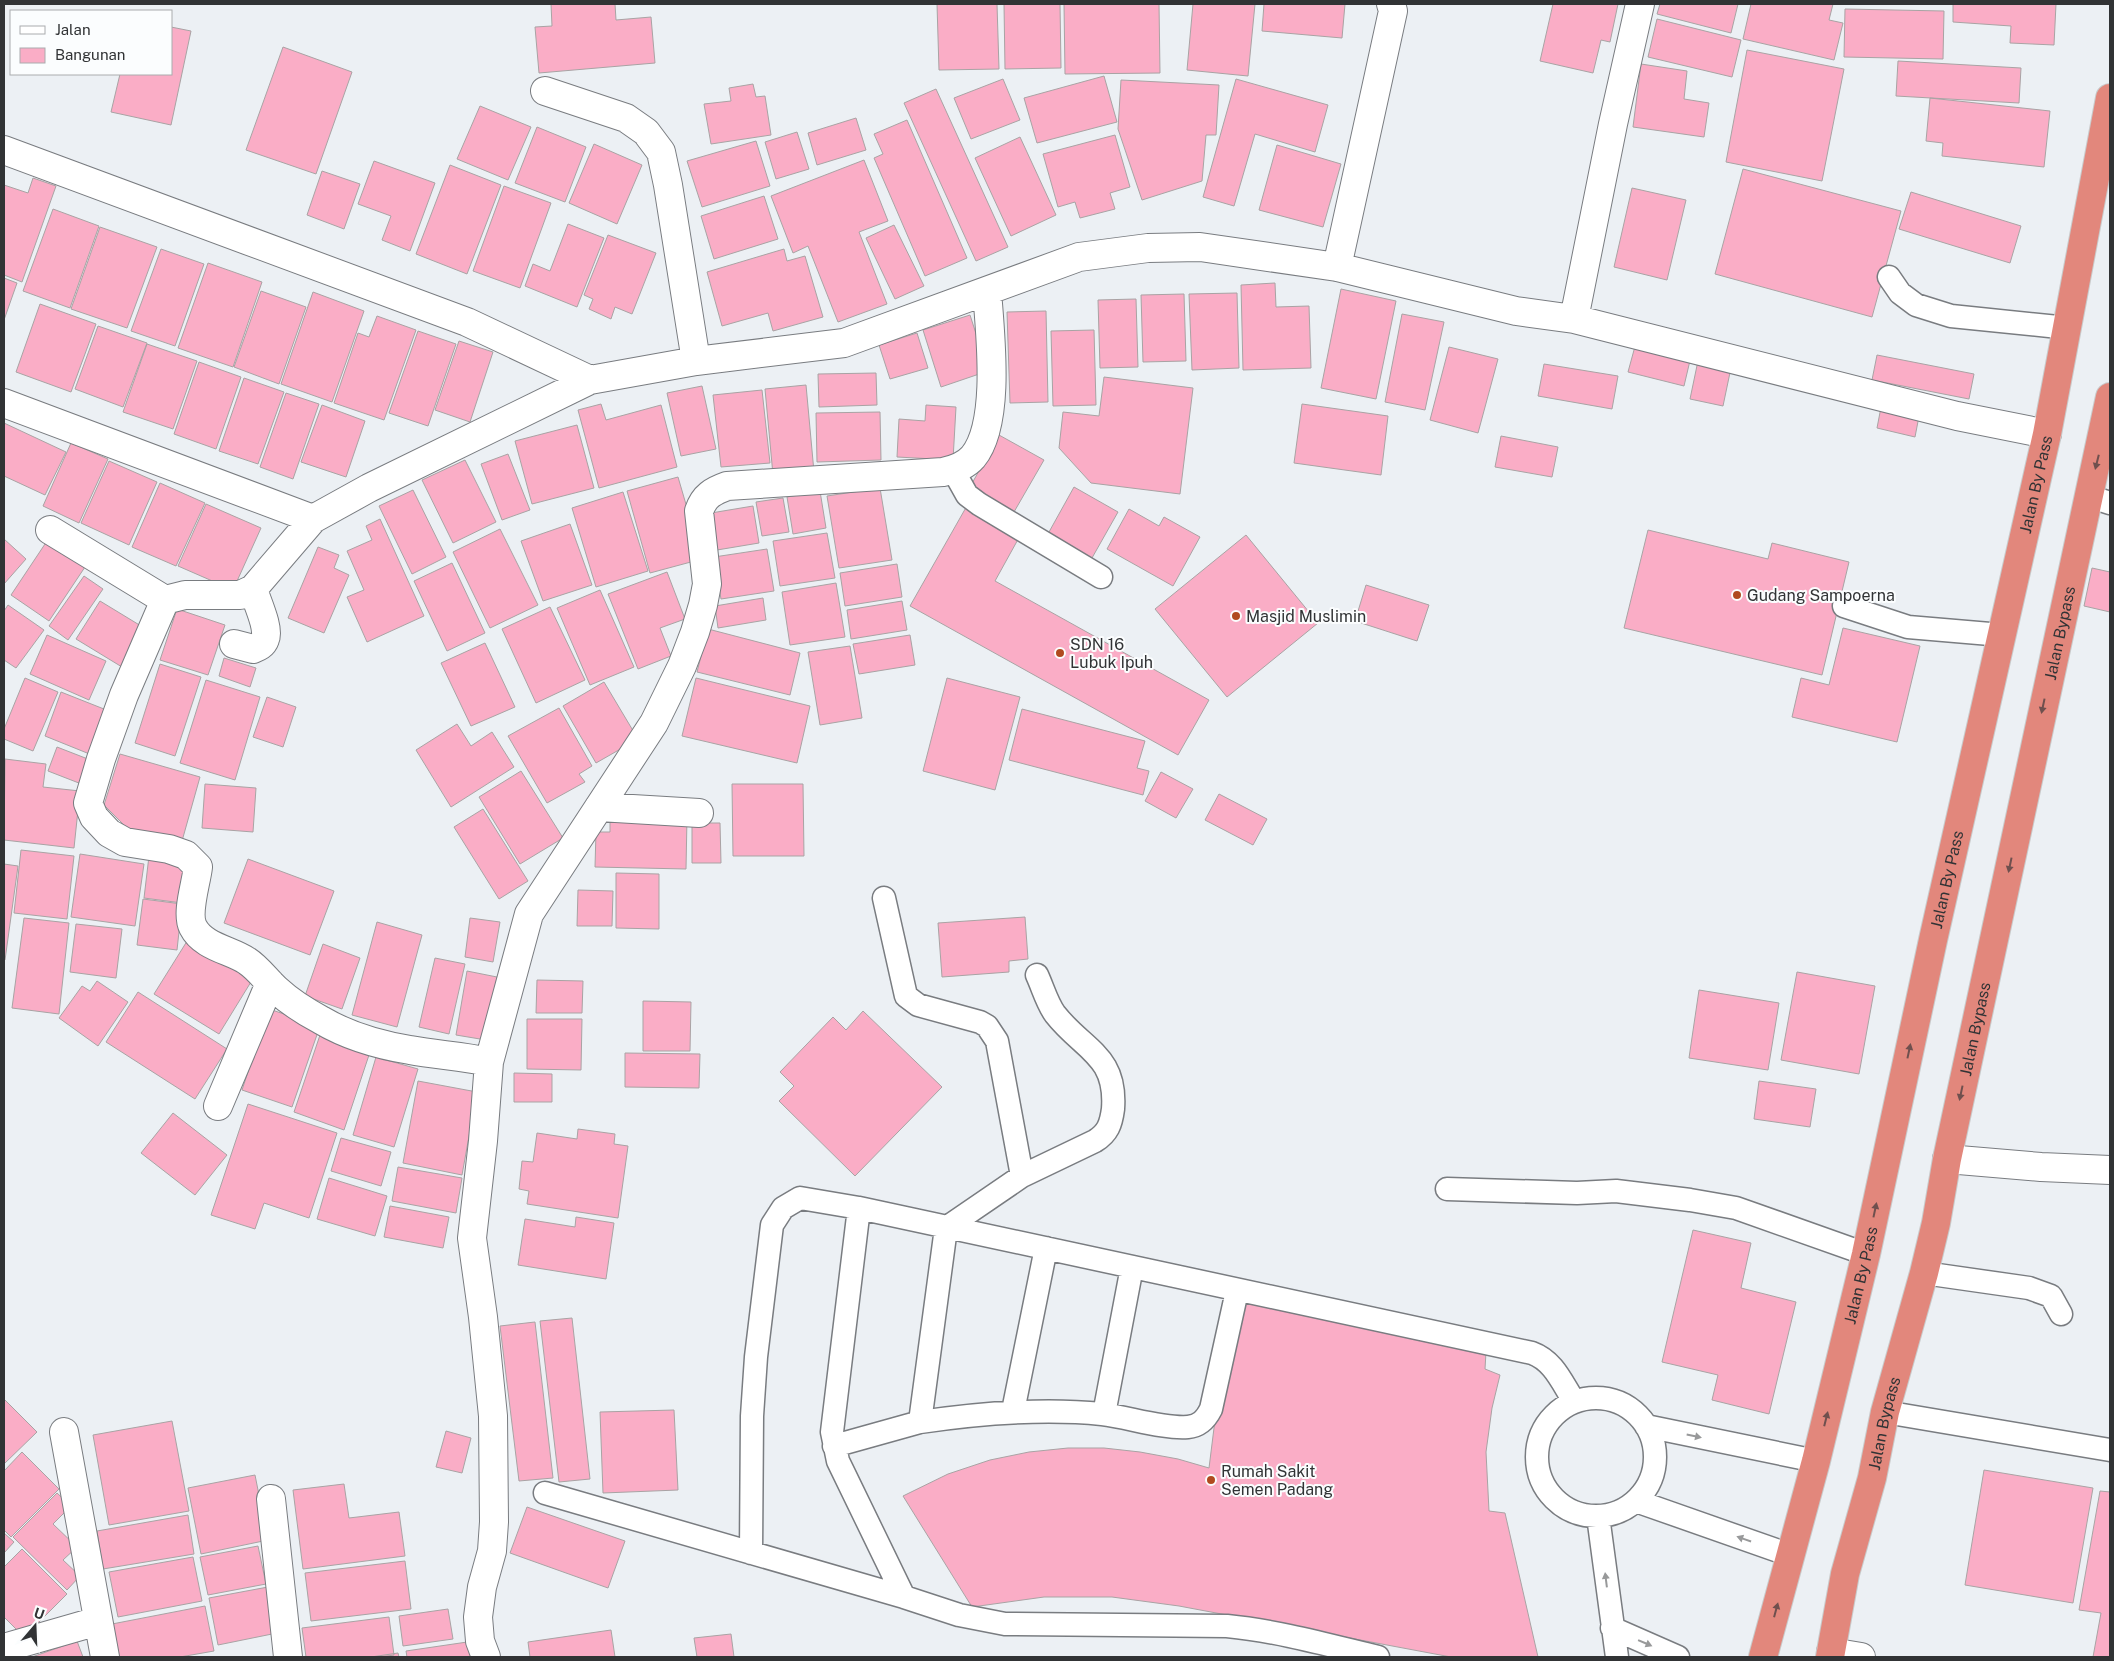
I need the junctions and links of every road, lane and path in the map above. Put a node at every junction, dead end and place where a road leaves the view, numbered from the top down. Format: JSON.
{"nodes":[{"id":1,"x":1392,"y":4,"type":"edge"},
{"id":2,"x":1640,"y":4,"type":"edge"},
{"id":3,"x":545,"y":91,"type":"dead end"},
{"id":4,"x":2110,"y":98,"type":"edge"},
{"id":5,"x":4,"y":150,"type":"edge"},
{"id":6,"x":1337,"y":267,"type":"junction"},
{"id":7,"x":1889,"y":277,"type":"dead end"},
{"id":8,"x":987,"y":291,"type":"junction"},
{"id":9,"x":1574,"y":319,"type":"junction"},
{"id":10,"x":2068,"y":328,"type":"junction"},
{"id":11,"x":696,"y":361,"type":"junction"},
{"id":12,"x":590,"y":380,"type":"junction"},
{"id":13,"x":2110,"y":402,"type":"edge"},
{"id":14,"x":4,"y":403,"type":"edge"},
{"id":15,"x":2047,"y":434,"type":"junction"},
{"id":16,"x":953,"y":470,"type":"junction"},
{"id":17,"x":2099,"y":499,"type":"edge"},
{"id":18,"x":313,"y":519,"type":"junction"},
{"id":19,"x":50,"y":530,"type":"dead end"},
{"id":20,"x":1101,"y":577,"type":"dead end"},
{"id":21,"x":253,"y":589,"type":"junction"},
{"id":22,"x":165,"y":600,"type":"junction"},
{"id":23,"x":1844,"y":606,"type":"dead end"},
{"id":24,"x":2002,"y":635,"type":"junction"},
{"id":25,"x":234,"y":644,"type":"dead end"},
{"id":26,"x":599,"y":808,"type":"junction"},
{"id":27,"x":699,"y":814,"type":"dead end"},
{"id":28,"x":884,"y":898,"type":"dead end"},
{"id":29,"x":1038,"y":975,"type":"dead end"},
{"id":30,"x":270,"y":983,"type":"junction"},
{"id":31,"x":489,"y":1062,"type":"junction"},
{"id":32,"x":218,"y":1106,"type":"dead end"},
{"id":33,"x":1947,"y":1159,"type":"junction"},
{"id":34,"x":2110,"y":1170,"type":"edge"},
{"id":35,"x":1022,"y":1176,"type":"junction"},
{"id":36,"x":1447,"y":1189,"type":"dead end"},
{"id":37,"x":859,"y":1208,"type":"junction"},
{"id":38,"x":946,"y":1228,"type":"junction"},
{"id":39,"x":1046,"y":1248,"type":"junction"},
{"id":40,"x":1866,"y":1254,"type":"junction"},
{"id":41,"x":1132,"y":1267,"type":"junction"},
{"id":42,"x":1924,"y":1273,"type":"junction"},
{"id":43,"x":1237,"y":1291,"type":"junction"},
{"id":44,"x":2061,"y":1314,"type":"dead end"},
{"id":45,"x":1574,"y":1402,"type":"junction"},
{"id":46,"x":1013,"y":1411,"type":"junction"},
{"id":47,"x":1885,"y":1412,"type":"junction"},
{"id":48,"x":1104,"y":1414,"type":"junction"},
{"id":49,"x":920,"y":1422,"type":"junction"},
{"id":50,"x":1646,"y":1426,"type":"junction"},
{"id":51,"x":64,"y":1432,"type":"dead end"},
{"id":52,"x":834,"y":1446,"type":"junction"},
{"id":53,"x":2110,"y":1450,"type":"edge"},
{"id":54,"x":1816,"y":1461,"type":"junction"},
{"id":55,"x":544,"y":1494,"type":"dead end"},
{"id":56,"x":271,"y":1499,"type":"dead end"},
{"id":57,"x":1636,"y":1500,"type":"junction"},
{"id":58,"x":1598,"y":1516,"type":"junction"},
{"id":59,"x":751,"y":1553,"type":"junction"},
{"id":60,"x":1790,"y":1555,"type":"junction"},
{"id":61,"x":904,"y":1597,"type":"junction"},
{"id":62,"x":98,"y":1621,"type":"junction"},
{"id":63,"x":1612,"y":1628,"type":"junction"},
{"id":64,"x":4,"y":1648,"type":"edge"},
{"id":65,"x":1830,"y":1654,"type":"edge"},
{"id":66,"x":105,"y":1657,"type":"edge"},
{"id":67,"x":288,"y":1657,"type":"edge"},
{"id":68,"x":486,"y":1657,"type":"edge"},
{"id":69,"x":1378,"y":1657,"type":"edge"},
{"id":70,"x":1617,"y":1657,"type":"edge"},
{"id":71,"x":1678,"y":1657,"type":"edge"},
{"id":72,"x":1763,"y":1657,"type":"edge"},
{"id":73,"x":1861,"y":1657,"type":"edge"}],
"edges":[{"from":1,"to":6,"type":"street"},
{"from":2,"to":9,"type":"street"},
{"from":3,"to":11,"type":"street"},
{"from":4,"to":10,"type":"highway","name":"Jalan By Pass"},
{"from":5,"to":12,"type":"street"},
{"from":6,"to":8,"type":"street"},
{"from":6,"to":9,"type":"street"},
{"from":7,"to":10,"type":"lane"},
{"from":8,"to":11,"type":"street"},
{"from":8,"to":16,"type":"street"},
{"from":9,"to":15,"type":"street"},
{"from":10,"to":15,"type":"highway","name":"Jalan By Pass"},
{"from":11,"to":12,"type":"street"},
{"from":12,"to":18,"type":"street"},
{"from":13,"to":17,"type":"highway","name":"Jalan Bypass","one_way":true},
{"from":14,"to":18,"type":"street"},
{"from":15,"to":24,"type":"highway","name":"Jalan By Pass"},
{"from":16,"to":20,"type":"lane"},
{"from":16,"to":26,"type":"street"},
{"from":17,"to":33,"type":"highway","name":"Jalan Bypass","one_way":true},
{"from":18,"to":21,"type":"street"},
{"from":19,"to":22,"type":"street"},
{"from":21,"to":22,"type":"street"},
{"from":21,"to":25,"type":"street"},
{"from":22,"to":30,"type":"street"},
{"from":23,"to":24,"type":"lane"},
{"from":40,"to":24,"type":"highway","name":"Jalan By Pass","one_way":true},
{"from":26,"to":27,"type":"street"},
{"from":26,"to":31,"type":"street"},
{"from":28,"to":35,"type":"lane"},
{"from":29,"to":35,"type":"lane"},
{"from":30,"to":31,"type":"street"},
{"from":30,"to":32,"type":"street"},
{"from":31,"to":68,"type":"street"},
{"from":33,"to":34,"type":"street"},
{"from":33,"to":42,"type":"highway","name":"Jalan Bypass"},
{"from":35,"to":38,"type":"lane"},
{"from":36,"to":40,"type":"lane"},
{"from":37,"to":38,"type":"lane"},
{"from":37,"to":52,"type":"lane"},
{"from":37,"to":59,"type":"lane"},
{"from":38,"to":39,"type":"lane"},
{"from":38,"to":49,"type":"lane"},
{"from":39,"to":41,"type":"lane"},
{"from":39,"to":46,"type":"lane"},
{"from":54,"to":40,"type":"highway","name":"Jalan By Pass","one_way":true},
{"from":41,"to":43,"type":"lane"},
{"from":41,"to":48,"type":"lane"},
{"from":42,"to":44,"type":"lane"},
{"from":42,"to":47,"type":"highway","name":"Jalan Bypass"},
{"from":43,"to":45,"type":"lane"},
{"from":43,"to":48,"type":"lane"},
{"from":45,"to":50,"type":"lane"},
{"from":45,"to":58,"type":"lane"},
{"from":46,"to":48,"type":"lane"},
{"from":46,"to":49,"type":"lane"},
{"from":47,"to":53,"type":"lane"},
{"from":47,"to":65,"type":"highway","name":"Jalan Bypass"},
{"from":49,"to":52,"type":"lane"},
{"from":50,"to":54,"type":"lane","one_way":true},
{"from":50,"to":57,"type":"lane"},
{"from":51,"to":62,"type":"street"},
{"from":52,"to":61,"type":"lane"},
{"from":54,"to":60,"type":"highway","name":"Jalan By Pass"},
{"from":55,"to":59,"type":"lane"},
{"from":56,"to":67,"type":"street"},
{"from":57,"to":58,"type":"lane"},
{"from":60,"to":57,"type":"lane","one_way":true},
{"from":63,"to":58,"type":"lane","one_way":true},
{"from":59,"to":61,"type":"lane"},
{"from":72,"to":60,"type":"highway","name":"Jalan By Pass","one_way":true},
{"from":61,"to":69,"type":"lane"},
{"from":62,"to":64,"type":"street"},
{"from":62,"to":66,"type":"street"},
{"from":63,"to":70,"type":"lane"},
{"from":63,"to":71,"type":"lane","one_way":true},
{"from":65,"to":73,"type":"street"}]}
